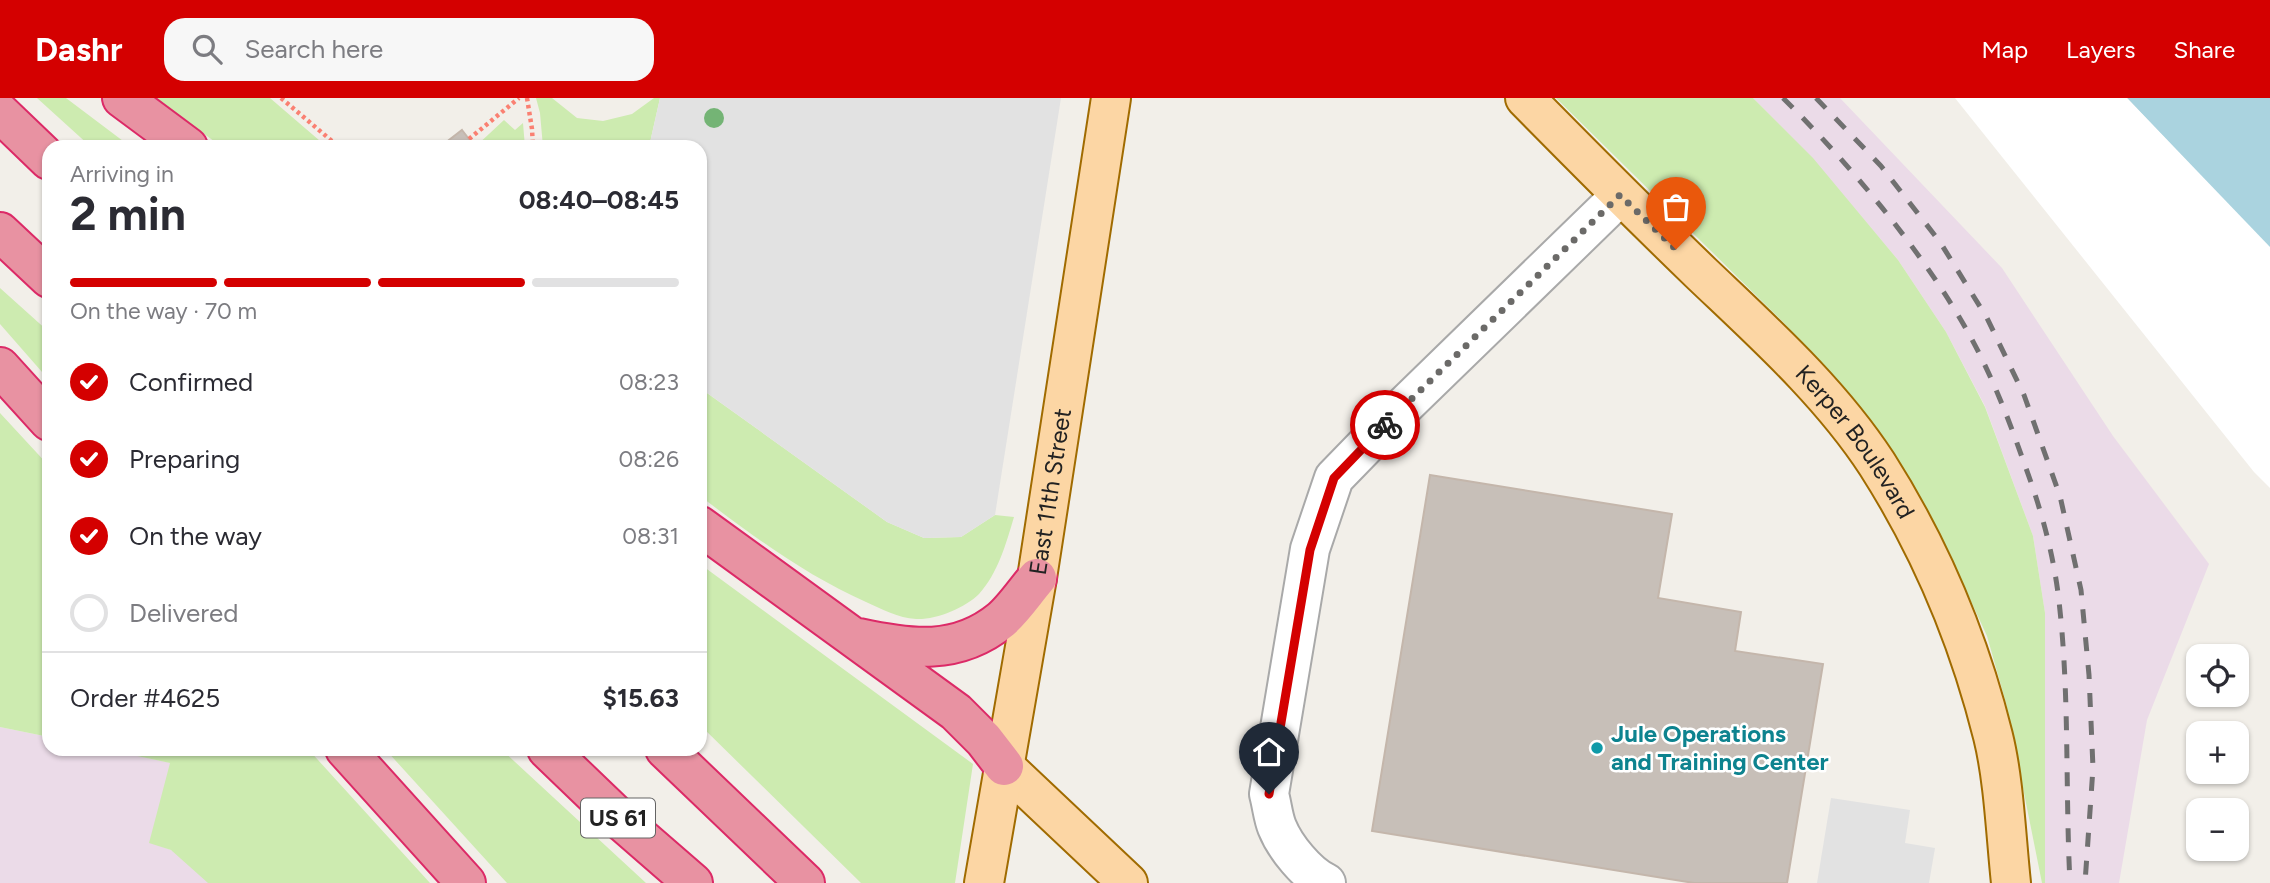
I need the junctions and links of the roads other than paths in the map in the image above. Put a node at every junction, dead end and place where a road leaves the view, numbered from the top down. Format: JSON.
{"nodes":[{"id":1,"x":122,"y":98,"type":"edge"},
{"id":2,"x":1111,"y":98,"type":"edge"},
{"id":3,"x":1525,"y":98,"type":"edge"},
{"id":4,"x":0,"y":113,"type":"edge"},
{"id":5,"x":179,"y":140,"type":"edge"},
{"id":6,"x":42,"y":153,"type":"edge"},
{"id":7,"x":1620,"y":195,"type":"junction"},
{"id":8,"x":0,"y":232,"type":"edge"},
{"id":9,"x":42,"y":271,"type":"edge"},
{"id":10,"x":0,"y":367,"type":"edge"},
{"id":11,"x":42,"y":413,"type":"edge"},
{"id":12,"x":707,"y":531,"type":"edge"},
{"id":13,"x":1037,"y":578,"type":"junction"},
{"id":14,"x":846,"y":635,"type":"junction"},
{"id":15,"x":351,"y":756,"type":"edge"},
{"id":16,"x":554,"y":756,"type":"edge"},
{"id":17,"x":672,"y":756,"type":"edge"},
{"id":18,"x":1004,"y":766,"type":"junction"},
{"id":19,"x":466,"y":883,"type":"edge"},
{"id":20,"x":693,"y":883,"type":"edge"},
{"id":21,"x":805,"y":883,"type":"edge"},
{"id":22,"x":984,"y":883,"type":"edge"},
{"id":23,"x":1128,"y":883,"type":"edge"},
{"id":24,"x":1326,"y":883,"type":"edge"},
{"id":25,"x":2011,"y":883,"type":"edge"}],
"edges":[{"from":1,"to":5,"type":"highway"},
{"from":2,"to":13,"type":"main road","name":"East 11th Street"},
{"from":3,"to":7,"type":"main road","name":"Kerper Boulevard"},
{"from":4,"to":6,"type":"highway"},
{"from":7,"to":24,"type":"lane"},
{"from":7,"to":25,"type":"main road","name":"Kerper Boulevard"},
{"from":8,"to":9,"type":"highway"},
{"from":10,"to":11,"type":"highway"},
{"from":12,"to":14,"type":"highway"},
{"from":13,"to":14,"type":"highway"},
{"from":13,"to":18,"type":"main road","name":"East 11th Street"},
{"from":14,"to":18,"type":"highway"},
{"from":15,"to":19,"type":"highway"},
{"from":16,"to":20,"type":"highway","number":"US 61"},
{"from":17,"to":21,"type":"highway"},
{"from":18,"to":22,"type":"main road","name":"East 11th Street"},
{"from":18,"to":23,"type":"main road"}]}
